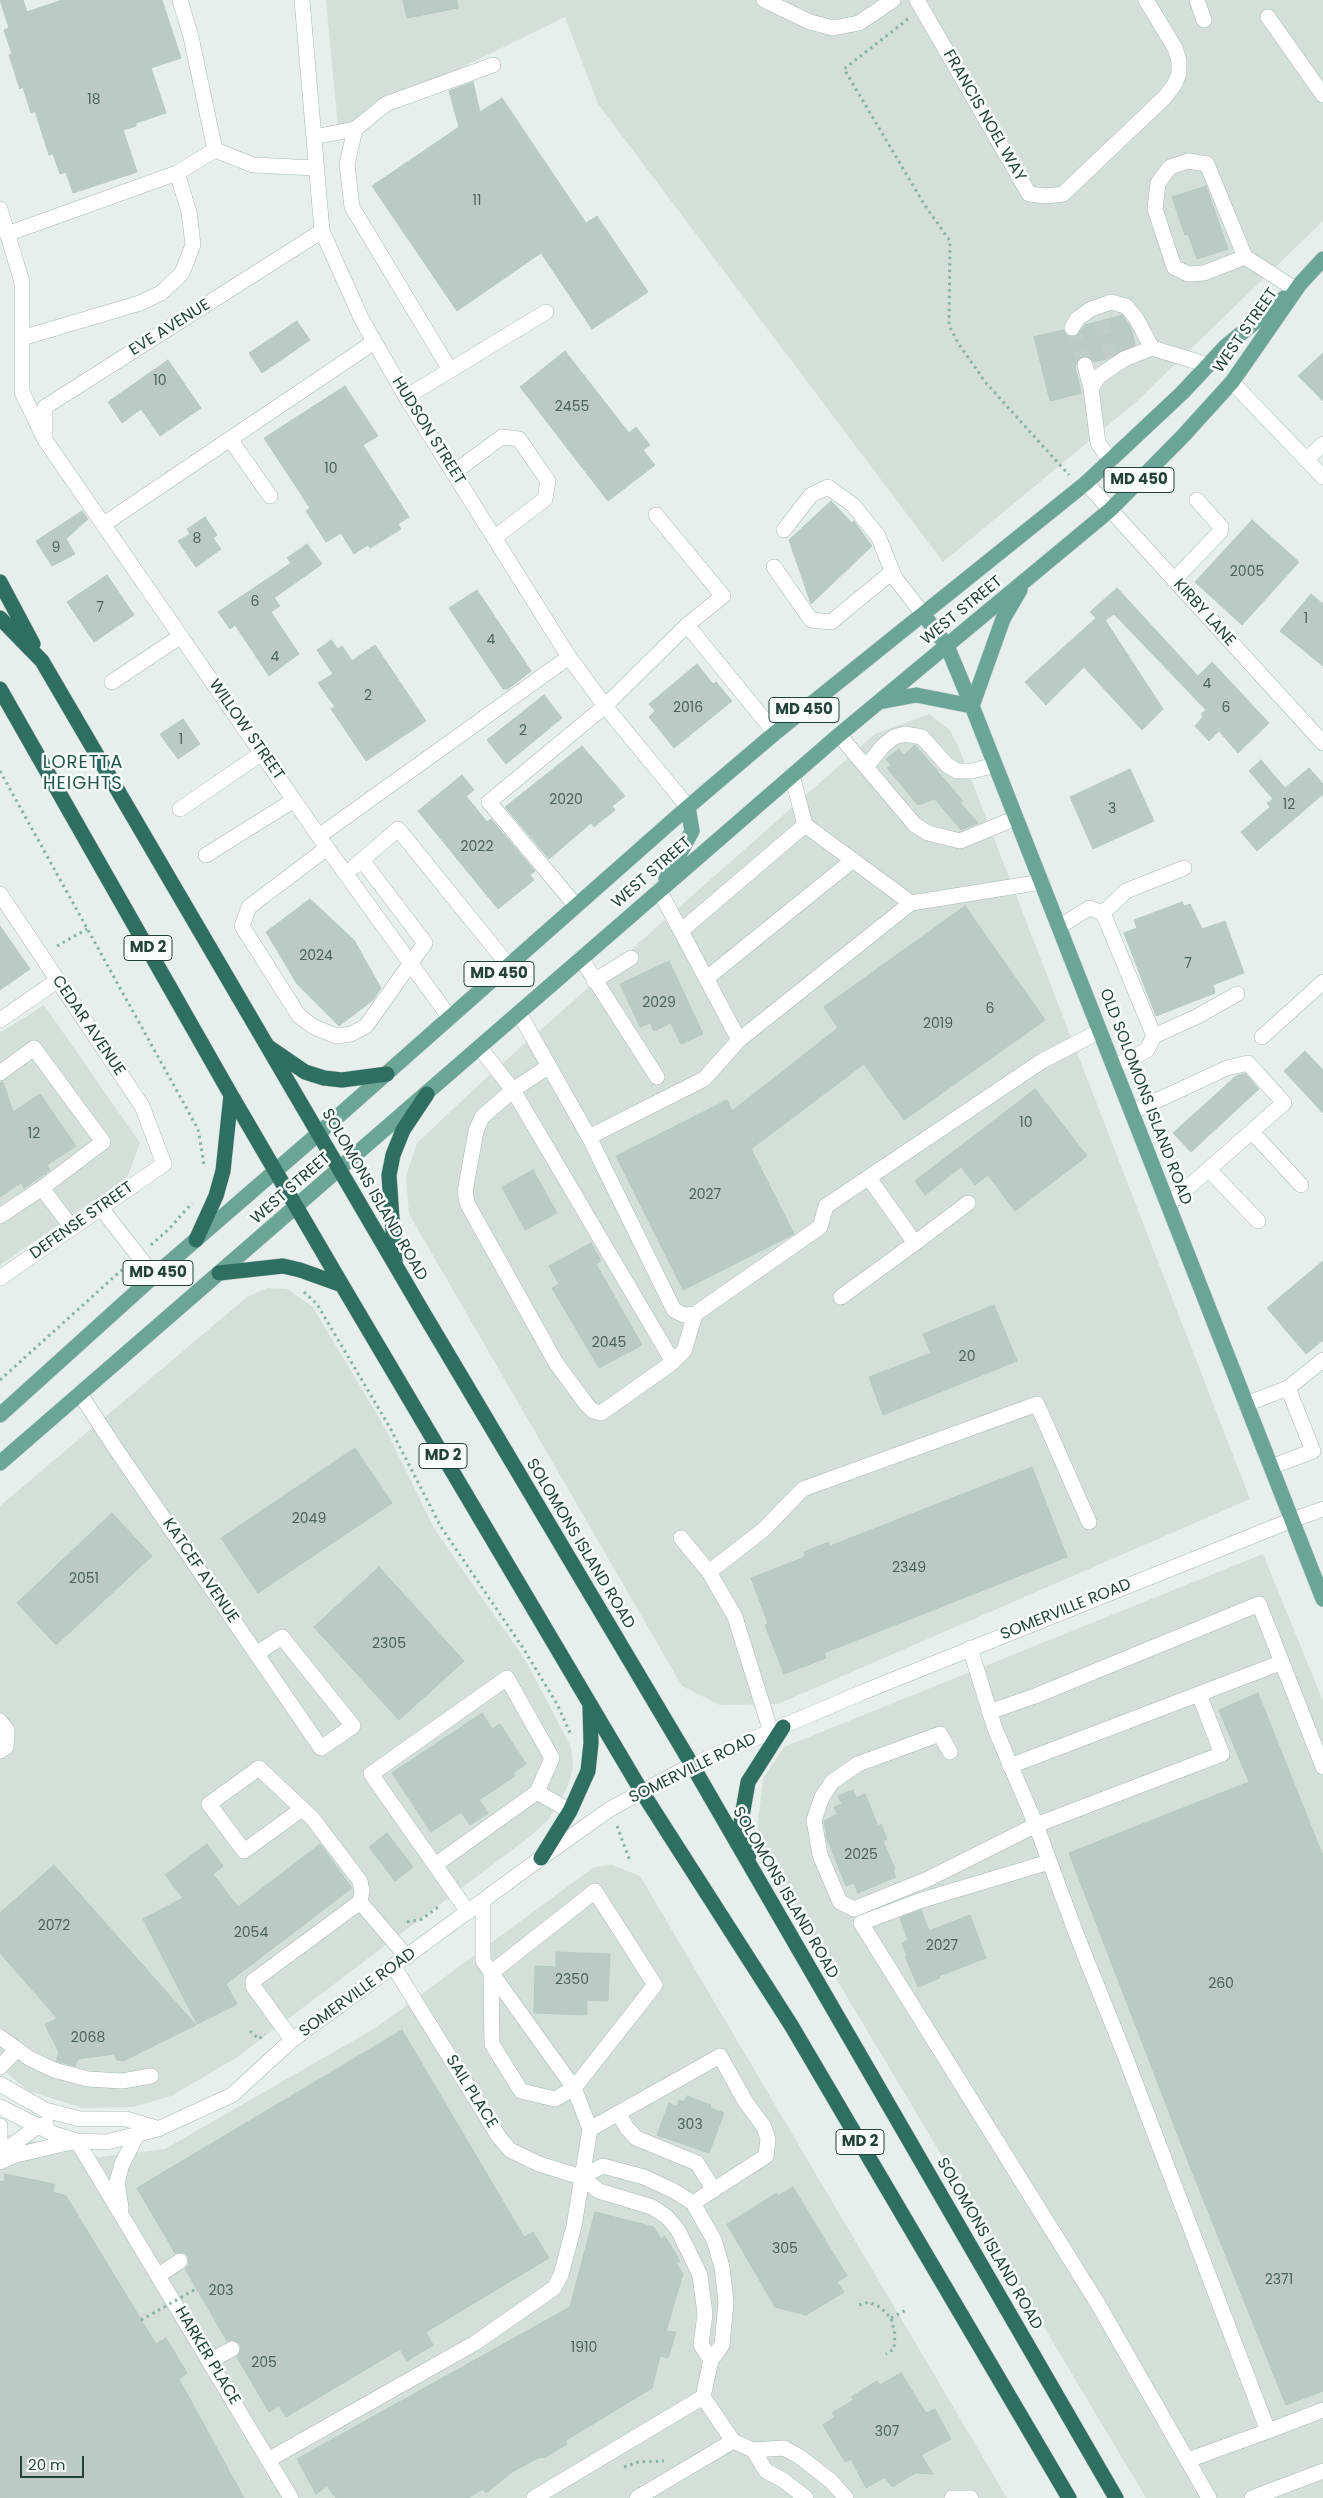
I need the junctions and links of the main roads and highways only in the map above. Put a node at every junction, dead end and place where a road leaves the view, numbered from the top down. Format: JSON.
{"nodes":[{"id":1,"x":1323,"y":259,"type":"edge"},
{"id":2,"x":1297,"y":287,"type":"junction"},
{"id":3,"x":1025,"y":581,"type":"junction"},
{"id":4,"x":0,"y":582,"type":"edge"},
{"id":5,"x":923,"y":614,"type":"junction"},
{"id":6,"x":0,"y":618,"type":"edge"},
{"id":7,"x":947,"y":646,"type":"junction"},
{"id":8,"x":42,"y":661,"type":"junction"},
{"id":9,"x":0,"y":689,"type":"edge"},
{"id":10,"x":878,"y":702,"type":"junction"},
{"id":11,"x":972,"y":706,"type":"junction"},
{"id":12,"x":688,"y":808,"type":"junction"},
{"id":13,"x":659,"y":890,"type":"junction"},
{"id":14,"x":267,"y":1046,"type":"junction"},
{"id":15,"x":387,"y":1074,"type":"junction"},
{"id":16,"x":427,"y":1094,"type":"junction"},
{"id":17,"x":231,"y":1095,"type":"junction"},
{"id":18,"x":318,"y":1134,"type":"junction"},
{"id":19,"x":339,"y":1170,"type":"junction"},
{"id":20,"x":275,"y":1172,"type":"junction"},
{"id":21,"x":296,"y":1207,"type":"junction"},
{"id":22,"x":196,"y":1240,"type":"junction"},
{"id":23,"x":396,"y":1266,"type":"junction"},
{"id":24,"x":219,"y":1273,"type":"junction"},
{"id":25,"x":342,"y":1285,"type":"junction"},
{"id":26,"x":0,"y":1415,"type":"edge"},
{"id":27,"x":0,"y":1463,"type":"edge"},
{"id":28,"x":1323,"y":1599,"type":"edge"},
{"id":29,"x":590,"y":1704,"type":"junction"},
{"id":30,"x":777,"y":1729,"type":"road end"},
{"id":31,"x":541,"y":1858,"type":"road end"},
{"id":32,"x":754,"y":1874,"type":"junction"},
{"id":33,"x":1069,"y":2498,"type":"edge"},
{"id":34,"x":1116,"y":2498,"type":"edge"}],
"edges":[{"from":1,"to":2,"type":"main road","name":"WEST STREET","number":"MD 450"},
{"from":2,"to":3,"type":"main road","name":"WEST STREET","number":"MD 450"},
{"from":2,"to":5,"type":"main road","name":"WEST STREET","number":"MD 450"},
{"from":3,"to":7,"type":"main road","name":"WEST STREET","number":"MD 450"},
{"from":3,"to":11,"type":"main road"},
{"from":4,"to":8,"type":"highway","number":"MD 2"},
{"from":5,"to":7,"type":"main road","name":"OLD SOLOMONS ISLAND ROAD"},
{"from":5,"to":12,"type":"main road","name":"WEST STREET","number":"MD 450"},
{"from":6,"to":8,"type":"highway","name":"SOLOMONS ISLAND ROAD"},
{"from":7,"to":10,"type":"main road","name":"WEST STREET","number":"MD 450"},
{"from":7,"to":11,"type":"main road","name":"OLD SOLOMONS ISLAND ROAD"},
{"from":8,"to":14,"type":"highway","name":"SOLOMONS ISLAND ROAD","number":"MD 2"},
{"from":9,"to":17,"type":"highway","number":"MD 2"},
{"from":10,"to":11,"type":"main road"},
{"from":10,"to":13,"type":"main road","name":"WEST STREET","number":"MD 450"},
{"from":11,"to":28,"type":"main road","name":"OLD SOLOMONS ISLAND ROAD"},
{"from":12,"to":13,"type":"main road"},
{"from":12,"to":15,"type":"main road","name":"WEST STREET","number":"MD 450"},
{"from":13,"to":16,"type":"main road","name":"WEST STREET","number":"MD 450"},
{"from":14,"to":15,"type":"highway"},
{"from":14,"to":18,"type":"highway","name":"SOLOMONS ISLAND ROAD","number":"MD 2"},
{"from":15,"to":18,"type":"main road","name":"WEST STREET","number":"MD 450"},
{"from":16,"to":19,"type":"main road","name":"WEST STREET","number":"MD 450"},
{"from":16,"to":23,"type":"highway"},
{"from":17,"to":20,"type":"highway","number":"MD 2"},
{"from":17,"to":22,"type":"highway"},
{"from":18,"to":19,"type":"highway","name":"SOLOMONS ISLAND ROAD","number":"MD 2"},
{"from":18,"to":20,"type":"main road","name":"WEST STREET","number":"MD 450"},
{"from":19,"to":21,"type":"main road","name":"WEST STREET","number":"MD 450"},
{"from":19,"to":23,"type":"highway","name":"SOLOMONS ISLAND ROAD","number":"MD 2"},
{"from":20,"to":21,"type":"highway","number":"MD 2"},
{"from":20,"to":22,"type":"main road","name":"WEST STREET","number":"MD 450"},
{"from":21,"to":24,"type":"main road","name":"WEST STREET","number":"MD 450"},
{"from":21,"to":25,"type":"highway","number":"MD 2"},
{"from":22,"to":26,"type":"main road","name":"WEST STREET","number":"MD 450"},
{"from":23,"to":32,"type":"highway","name":"SOLOMONS ISLAND ROAD","number":"MD 2"},
{"from":24,"to":25,"type":"highway"},
{"from":24,"to":27,"type":"main road","name":"WEST STREET","number":"MD 450"},
{"from":25,"to":29,"type":"highway","number":"MD 2"},
{"from":29,"to":31,"type":"highway"},
{"from":29,"to":33,"type":"highway","number":"MD 2"},
{"from":30,"to":32,"type":"highway"},
{"from":32,"to":34,"type":"highway","name":"SOLOMONS ISLAND ROAD","number":"MD 2"}]}
